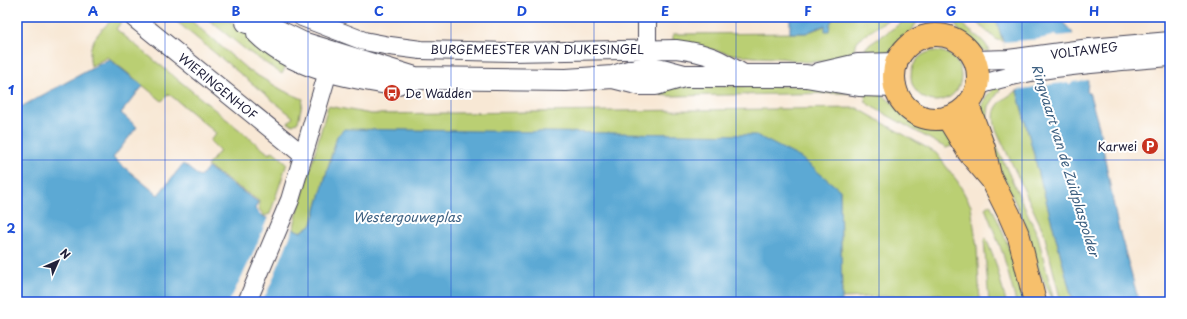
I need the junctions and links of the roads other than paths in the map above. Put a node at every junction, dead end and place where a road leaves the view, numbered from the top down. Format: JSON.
{"nodes":[{"id":1,"x":302,"y":17,"type":"edge"},
{"id":2,"x":647,"y":17,"type":"edge"},
{"id":3,"x":134,"y":18,"type":"edge"},
{"id":4,"x":243,"y":20,"type":"edge"},
{"id":5,"x":924,"y":26,"type":"edge"},
{"id":6,"x":946,"y":26,"type":"edge"},
{"id":7,"x":1170,"y":41,"type":"edge"},
{"id":8,"x":647,"y":49,"type":"junction"},
{"id":9,"x":1093,"y":56,"type":"junction"},
{"id":10,"x":1170,"y":57,"type":"edge"},
{"id":11,"x":974,"y":60,"type":"junction"},
{"id":12,"x":330,"y":63,"type":"junction"},
{"id":13,"x":896,"y":64,"type":"junction"},
{"id":14,"x":1010,"y":67,"type":"junction"},
{"id":15,"x":747,"y":76,"type":"junction"},
{"id":16,"x":806,"y":76,"type":"junction"},
{"id":17,"x":895,"y":86,"type":"junction"},
{"id":18,"x":972,"y":95,"type":"junction"},
{"id":19,"x":947,"y":117,"type":"junction"},
{"id":20,"x":303,"y":154,"type":"junction"},
{"id":21,"x":992,"y":180,"type":"junction"},
{"id":22,"x":247,"y":302,"type":"edge"},
{"id":23,"x":1036,"y":302,"type":"edge"}],
"edges":[{"from":1,"to":8,"type":"street","name":"BURGEMEESTER VAN DIJKESINGEL"},
{"from":2,"to":8,"type":"street"},
{"from":3,"to":20,"type":"street","name":"WIERINGENHOF"},
{"from":4,"to":12,"type":"street"},
{"from":5,"to":6,"type":"main road"},
{"from":5,"to":13,"type":"main road"},
{"from":6,"to":11,"type":"main road"},
{"from":7,"to":9,"type":"street","name":"VOLTAWEG"},
{"from":8,"to":15,"type":"street","name":"BURGEMEESTER VAN DIJKESINGEL"},
{"from":9,"to":10,"type":"street","name":"VOLTAWEG"},
{"from":9,"to":14,"type":"street","name":"VOLTAWEG"},
{"from":11,"to":14,"type":"street","name":"VOLTAWEG"},
{"from":11,"to":18,"type":"main road"},
{"from":12,"to":15,"type":"street"},
{"from":12,"to":20,"type":"street"},
{"from":13,"to":16,"type":"street"},
{"from":13,"to":17,"type":"main road"},
{"from":14,"to":18,"type":"street","name":"VOLTAWEG"},
{"from":15,"to":16,"type":"street"},
{"from":16,"to":17,"type":"street"},
{"from":17,"to":19,"type":"main road"},
{"from":18,"to":19,"type":"main road"},
{"from":18,"to":21,"type":"main road"},
{"from":19,"to":21,"type":"main road"},
{"from":20,"to":22,"type":"street"},
{"from":21,"to":23,"type":"main road"}]}
